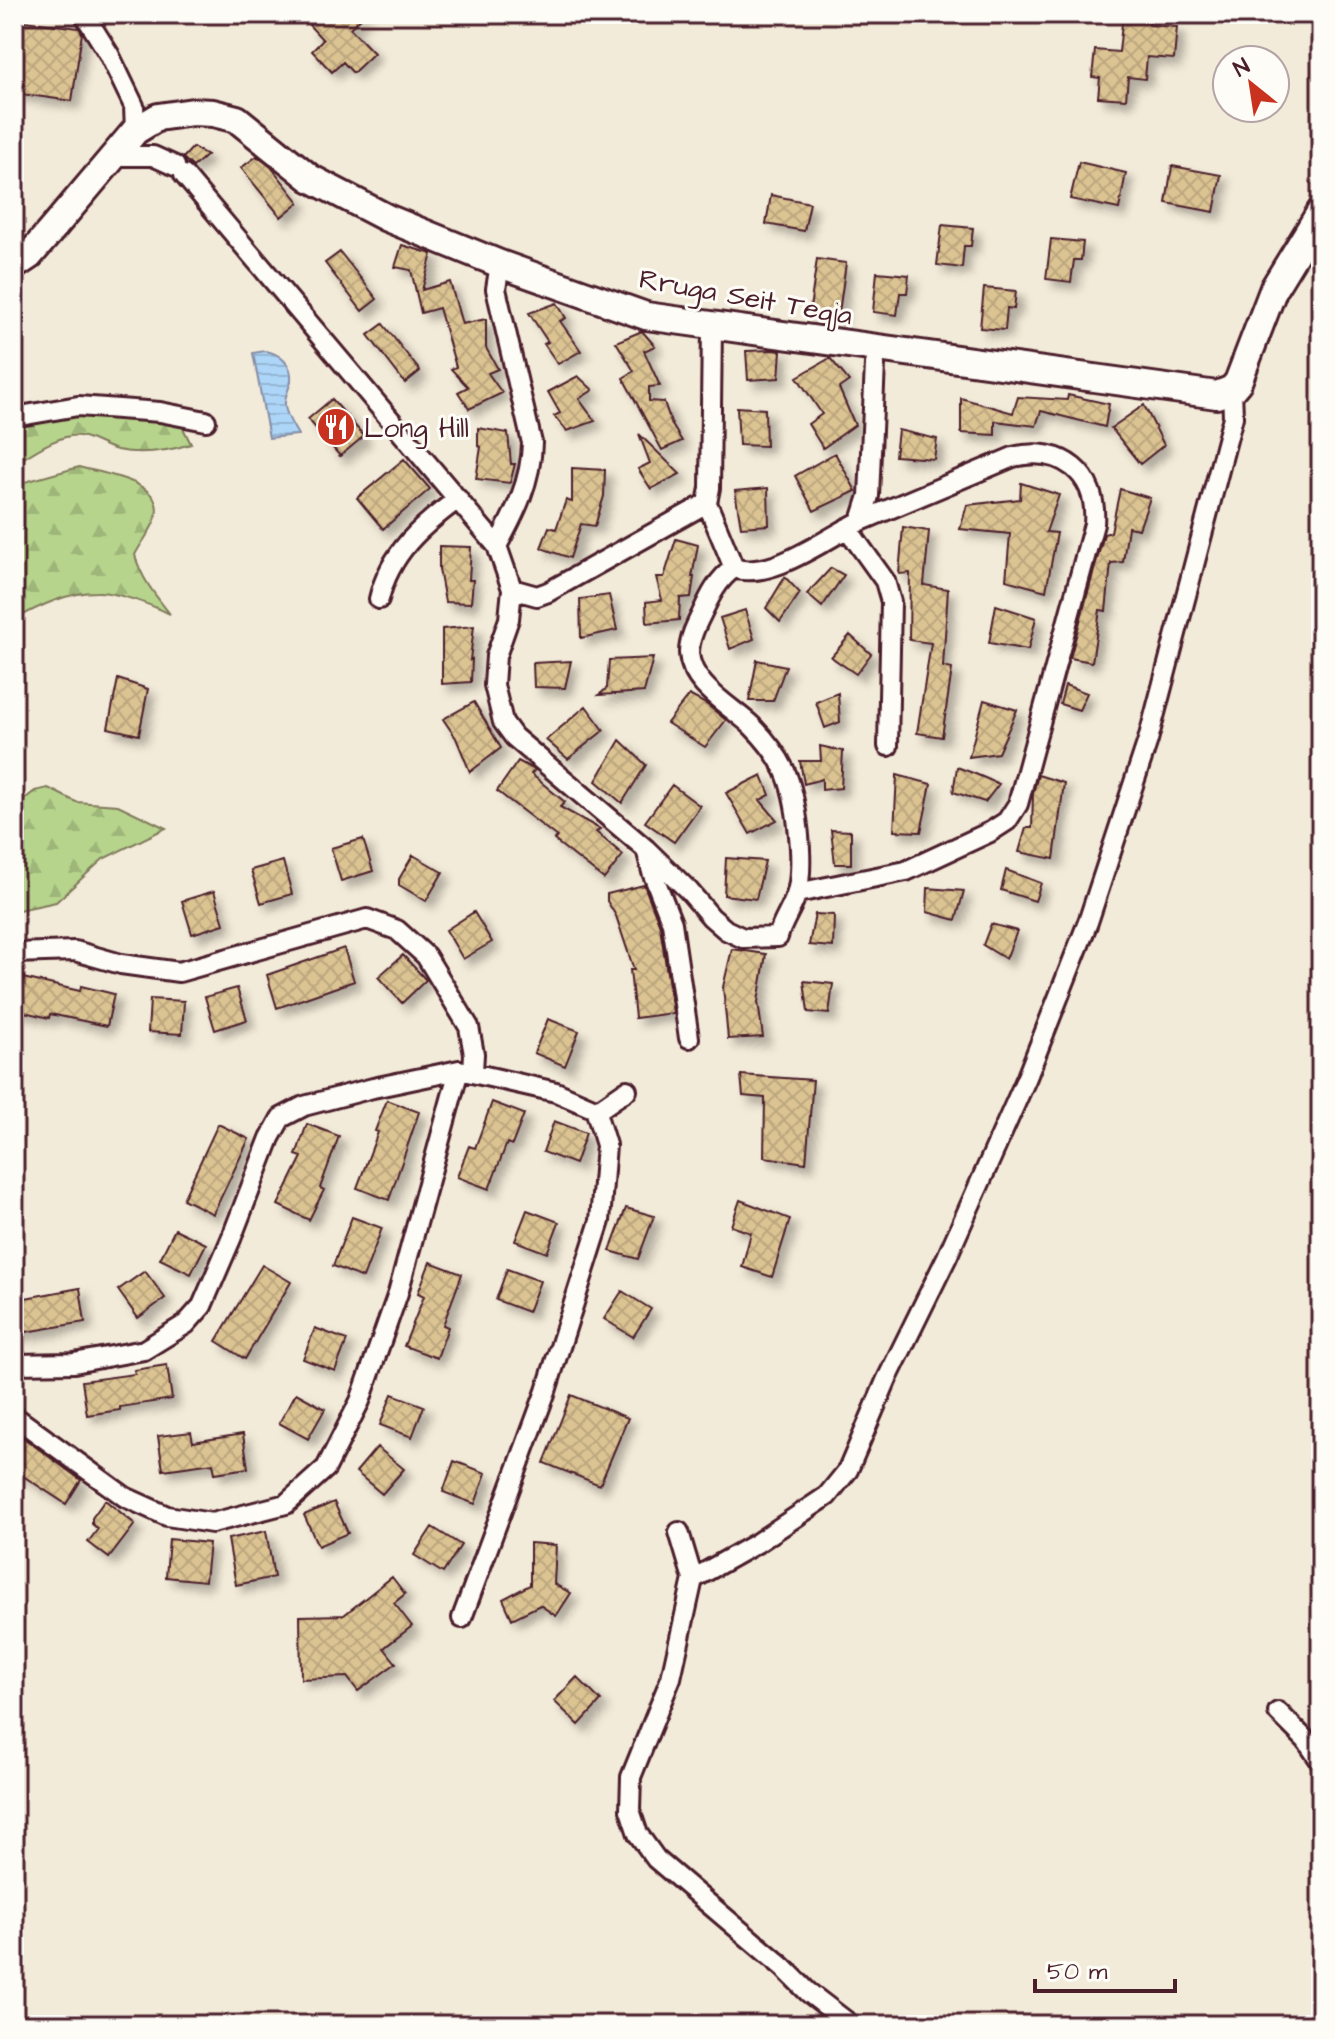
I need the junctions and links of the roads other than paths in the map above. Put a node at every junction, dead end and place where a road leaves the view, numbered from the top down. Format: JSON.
{"nodes":[{"id":1,"x":84,"y":14,"type":"edge"},
{"id":2,"x":135,"y":131,"type":"junction"},
{"id":3,"x":115,"y":156,"type":"junction"},
{"id":4,"x":1321,"y":211,"type":"edge"},
{"id":5,"x":500,"y":264,"type":"junction"},
{"id":6,"x":14,"y":266,"type":"edge"},
{"id":7,"x":712,"y":327,"type":"junction"},
{"id":8,"x":875,"y":364,"type":"dead end"},
{"id":9,"x":1232,"y":389,"type":"junction"},
{"id":10,"x":14,"y":417,"type":"edge"},
{"id":11,"x":206,"y":421,"type":"dead end"},
{"id":12,"x":458,"y":499,"type":"junction"},
{"id":13,"x":707,"y":503,"type":"junction"},
{"id":14,"x":854,"y":524,"type":"junction"},
{"id":15,"x":497,"y":546,"type":"junction"},
{"id":16,"x":734,"y":568,"type":"junction"},
{"id":17,"x":512,"y":589,"type":"junction"},
{"id":18,"x":379,"y":599,"type":"dead end"},
{"id":19,"x":888,"y":746,"type":"dead end"},
{"id":20,"x":646,"y":849,"type":"junction"},
{"id":21,"x":797,"y":893,"type":"junction"},
{"id":22,"x":14,"y":953,"type":"edge"},
{"id":23,"x":689,"y":1038,"type":"dead end"},
{"id":24,"x":466,"y":1070,"type":"junction"},
{"id":25,"x":627,"y":1090,"type":"dead end"},
{"id":26,"x":595,"y":1109,"type":"junction"},
{"id":27,"x":14,"y":1364,"type":"edge"},
{"id":28,"x":14,"y":1416,"type":"edge"},
{"id":29,"x":679,"y":1532,"type":"dead end"},
{"id":30,"x":693,"y":1579,"type":"junction"},
{"id":31,"x":462,"y":1618,"type":"dead end"},
{"id":32,"x":1278,"y":1712,"type":"dead end"},
{"id":33,"x":1321,"y":1762,"type":"edge"},
{"id":34,"x":851,"y":2025,"type":"edge"}],
"edges":[{"from":1,"to":2,"type":"street"},
{"from":2,"to":3,"type":"main road","name":"Rruga Seit Teqja"},
{"from":2,"to":5,"type":"main road","name":"Rruga Seit Teqja"},
{"from":3,"to":6,"type":"main road","name":"Rruga Seit Teqja"},
{"from":3,"to":12,"type":"street"},
{"from":4,"to":9,"type":"main road"},
{"from":5,"to":7,"type":"main road","name":"Rruga Seit Teqja"},
{"from":5,"to":15,"type":"street"},
{"from":7,"to":9,"type":"main road","name":"Rruga Seit Teqja"},
{"from":7,"to":13,"type":"street"},
{"from":8,"to":14,"type":"street"},
{"from":9,"to":30,"type":"street"},
{"from":10,"to":11,"type":"street"},
{"from":12,"to":15,"type":"street"},
{"from":12,"to":18,"type":"street"},
{"from":13,"to":16,"type":"street"},
{"from":13,"to":17,"type":"street"},
{"from":14,"to":16,"type":"street"},
{"from":14,"to":19,"type":"street"},
{"from":14,"to":21,"type":"street"},
{"from":15,"to":17,"type":"street"},
{"from":16,"to":21,"type":"street"},
{"from":17,"to":20,"type":"street"},
{"from":20,"to":21,"type":"street"},
{"from":20,"to":23,"type":"street"},
{"from":22,"to":24,"type":"street"},
{"from":24,"to":26,"type":"street"},
{"from":24,"to":27,"type":"street"},
{"from":24,"to":28,"type":"street"},
{"from":25,"to":26,"type":"street"},
{"from":26,"to":31,"type":"street"},
{"from":29,"to":30,"type":"street"},
{"from":30,"to":34,"type":"street"},
{"from":32,"to":33,"type":"street"}]}
